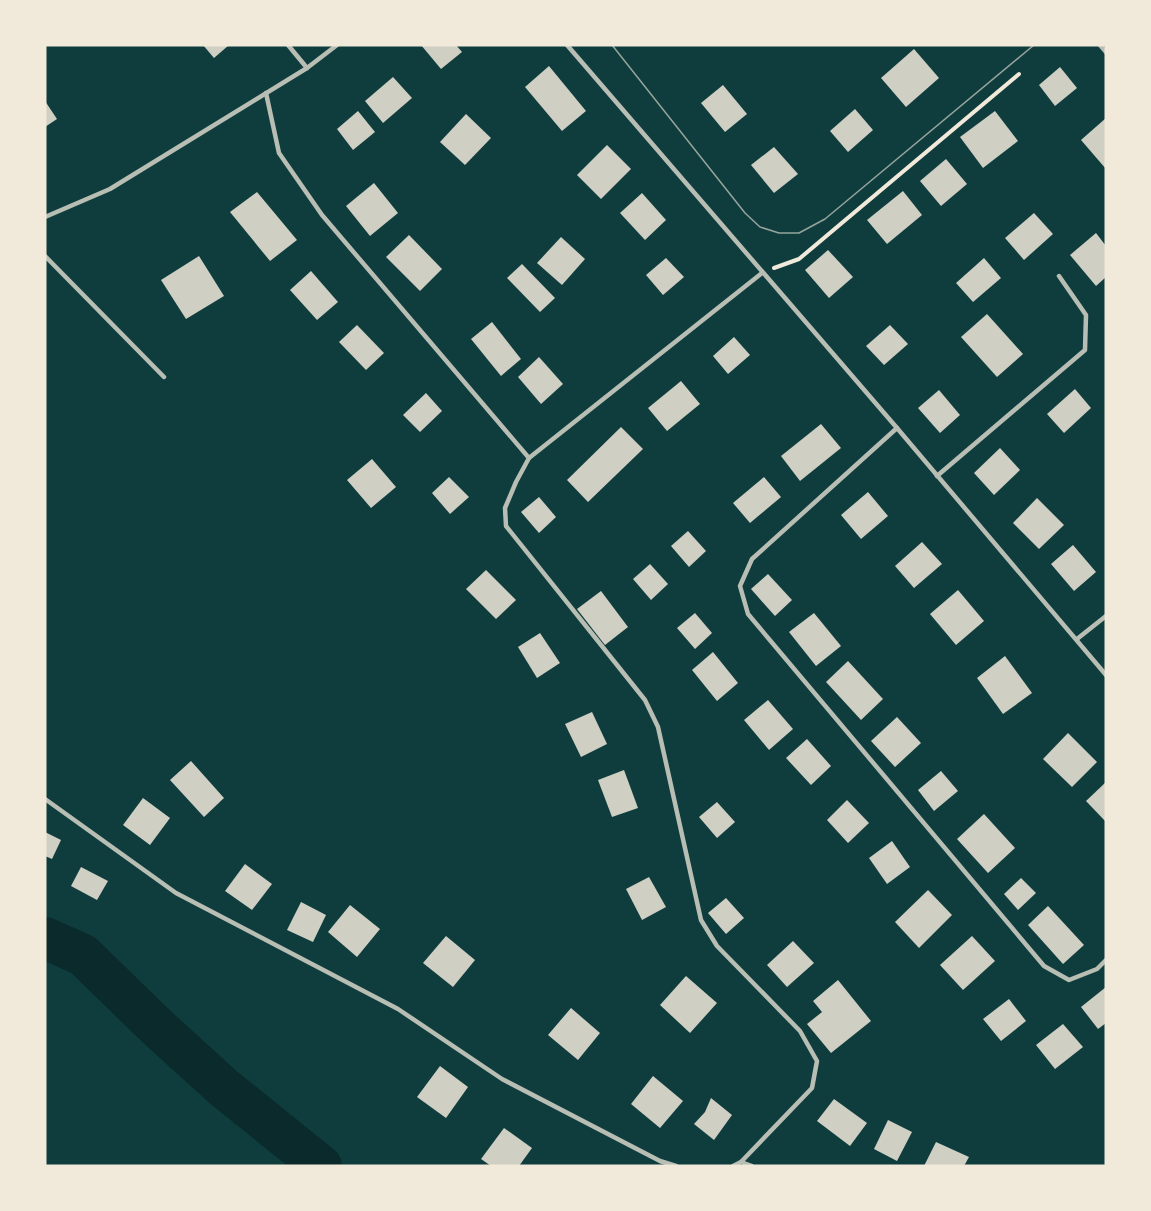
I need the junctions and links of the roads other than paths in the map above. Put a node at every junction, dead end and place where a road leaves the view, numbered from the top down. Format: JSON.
{"nodes":[{"id":1,"x":288,"y":45,"type":"edge"},
{"id":2,"x":337,"y":45,"type":"edge"},
{"id":3,"x":567,"y":45,"type":"edge"},
{"id":4,"x":1100,"y":45,"type":"edge"},
{"id":5,"x":1106,"y":52,"type":"edge"},
{"id":6,"x":307,"y":68,"type":"junction"},
{"id":7,"x":266,"y":93,"type":"junction"},
{"id":8,"x":45,"y":217,"type":"edge"},
{"id":9,"x":45,"y":256,"type":"edge"},
{"id":10,"x":762,"y":273,"type":"junction"},
{"id":11,"x":1059,"y":276,"type":"dead end"},
{"id":12,"x":164,"y":377,"type":"dead end"},
{"id":13,"x":897,"y":428,"type":"junction"},
{"id":14,"x":529,"y":458,"type":"junction"},
{"id":15,"x":937,"y":476,"type":"junction"},
{"id":16,"x":1106,"y":616,"type":"edge"},
{"id":17,"x":1077,"y":639,"type":"junction"},
{"id":18,"x":1106,"y":675,"type":"edge"},
{"id":19,"x":45,"y":799,"type":"edge"},
{"id":20,"x":1106,"y":960,"type":"edge"},
{"id":21,"x":741,"y":1162,"type":"junction"},
{"id":22,"x":676,"y":1166,"type":"edge"},
{"id":23,"x":733,"y":1166,"type":"edge"},
{"id":24,"x":752,"y":1166,"type":"edge"}],
"edges":[{"from":1,"to":6,"type":"lane"},
{"from":2,"to":6,"type":"lane"},
{"from":3,"to":10,"type":"lane"},
{"from":4,"to":5,"type":"lane"},
{"from":6,"to":7,"type":"lane"},
{"from":7,"to":8,"type":"lane"},
{"from":7,"to":14,"type":"lane"},
{"from":9,"to":12,"type":"lane"},
{"from":10,"to":13,"type":"lane"},
{"from":10,"to":14,"type":"lane"},
{"from":11,"to":15,"type":"lane"},
{"from":13,"to":15,"type":"lane"},
{"from":13,"to":20,"type":"lane"},
{"from":14,"to":21,"type":"lane"},
{"from":15,"to":17,"type":"lane"},
{"from":16,"to":17,"type":"lane"},
{"from":17,"to":18,"type":"lane"},
{"from":19,"to":22,"type":"lane"},
{"from":21,"to":23,"type":"lane"},
{"from":21,"to":24,"type":"lane"}]}
